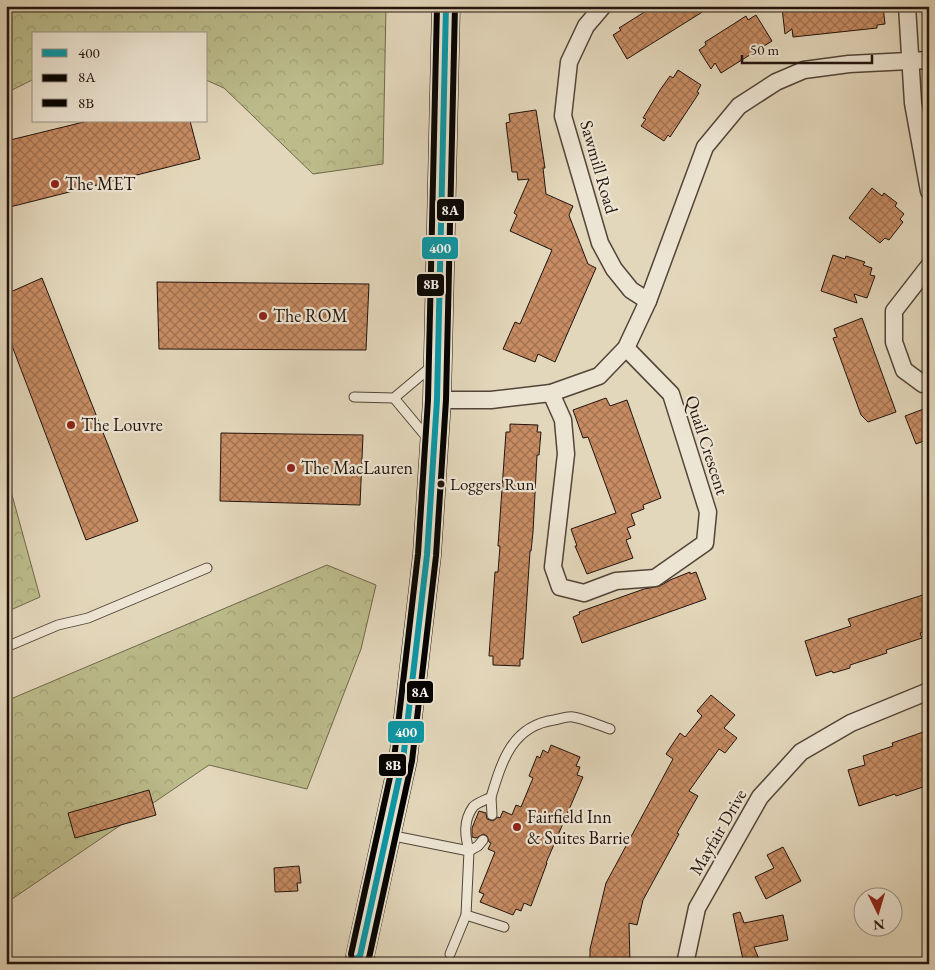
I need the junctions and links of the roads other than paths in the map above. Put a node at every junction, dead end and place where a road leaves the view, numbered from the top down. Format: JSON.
{"nodes":[{"id":1,"x":446,"y":6,"type":"edge"},
{"id":2,"x":603,"y":6,"type":"edge"},
{"id":3,"x":907,"y":6,"type":"edge"},
{"id":4,"x":911,"y":60,"type":"junction"},
{"id":5,"x":929,"y":60,"type":"edge"},
{"id":6,"x":929,"y":192,"type":"edge"},
{"id":7,"x":929,"y":266,"type":"edge"},
{"id":8,"x":648,"y":301,"type":"junction"},
{"id":9,"x":626,"y":348,"type":"junction"},
{"id":10,"x":438,"y":361,"type":"junction"},
{"id":11,"x":929,"y":383,"type":"edge"},
{"id":12,"x":551,"y":393,"type":"junction"},
{"id":13,"x":354,"y":397,"type":"dead end"},
{"id":14,"x":394,"y":398,"type":"junction"},
{"id":15,"x":437,"y":400,"type":"junction"},
{"id":16,"x":434,"y":445,"type":"junction"},
{"id":17,"x":206,"y":568,"type":"dead end"},
{"id":18,"x":6,"y":647,"type":"edge"},
{"id":19,"x":929,"y":691,"type":"edge"},
{"id":20,"x":610,"y":729,"type":"dead end"},
{"id":21,"x":491,"y":797,"type":"junction"},
{"id":22,"x":492,"y":815,"type":"dead end"},
{"id":23,"x":386,"y":834,"type":"junction"},
{"id":24,"x":483,"y":840,"type":"dead end"},
{"id":25,"x":469,"y":851,"type":"junction"},
{"id":26,"x":466,"y":915,"type":"junction"},
{"id":27,"x":504,"y":927,"type":"dead end"},
{"id":28,"x":450,"y":954,"type":"dead end"},
{"id":29,"x":357,"y":961,"type":"edge"},
{"id":30,"x":685,"y":964,"type":"edge"}],
"edges":[{"from":1,"to":10,"type":"main road"},
{"from":2,"to":8,"type":"street","name":"Sawmill Road"},
{"from":3,"to":4,"type":"street"},
{"from":4,"to":5,"type":"street"},
{"from":4,"to":6,"type":"street"},
{"from":4,"to":8,"type":"street"},
{"from":7,"to":11,"type":"street"},
{"from":8,"to":9,"type":"street"},
{"from":9,"to":12,"type":"street"},
{"from":9,"to":12,"type":"street","name":"Quail Crescent"},
{"from":10,"to":14,"type":"lane"},
{"from":10,"to":15,"type":"main road"},
{"from":12,"to":15,"type":"street"},
{"from":13,"to":14,"type":"lane"},
{"from":14,"to":16,"type":"lane"},
{"from":15,"to":16,"type":"main road"},
{"from":16,"to":23,"type":"main road"},
{"from":17,"to":18,"type":"lane"},
{"from":19,"to":30,"type":"street","name":"Mayfair Drive"},
{"from":20,"to":21,"type":"lane"},
{"from":21,"to":22,"type":"lane"},
{"from":21,"to":25,"type":"lane"},
{"from":23,"to":25,"type":"lane"},
{"from":23,"to":29,"type":"main road"},
{"from":24,"to":25,"type":"lane"},
{"from":25,"to":26,"type":"lane"},
{"from":26,"to":27,"type":"lane"},
{"from":26,"to":28,"type":"lane"}]}
